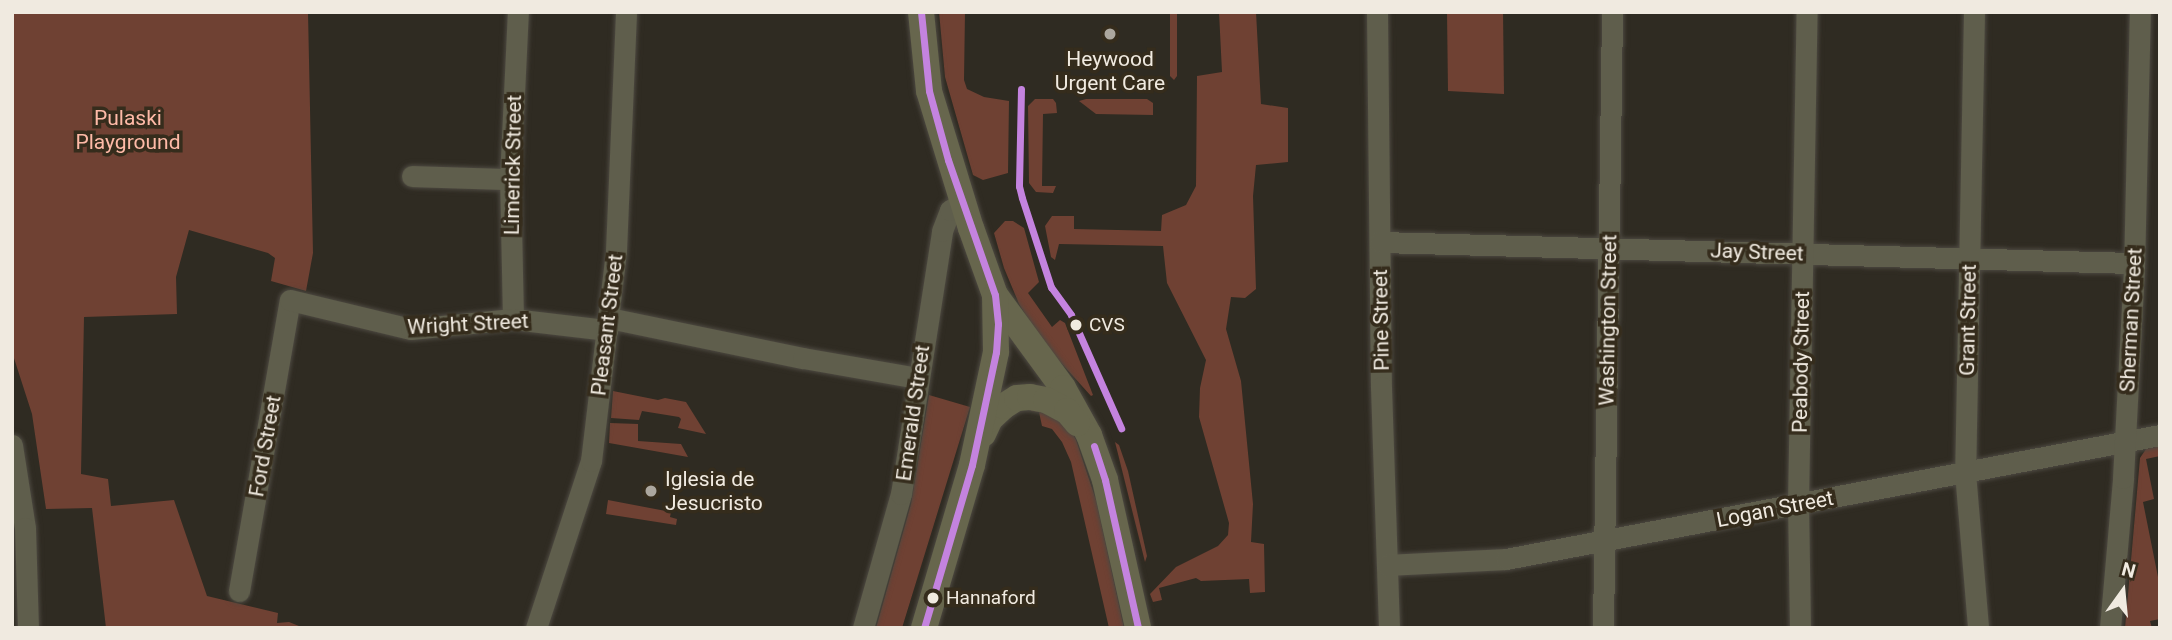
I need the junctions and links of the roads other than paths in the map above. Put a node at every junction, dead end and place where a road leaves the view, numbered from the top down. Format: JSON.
{"nodes":[{"id":1,"x":518,"y":12,"type":"edge"},
{"id":2,"x":626,"y":12,"type":"edge"},
{"id":3,"x":921,"y":12,"type":"edge"},
{"id":4,"x":1377,"y":12,"type":"edge"},
{"id":5,"x":1612,"y":12,"type":"edge"},
{"id":6,"x":1807,"y":12,"type":"edge"},
{"id":7,"x":1974,"y":12,"type":"edge"},
{"id":8,"x":2140,"y":12,"type":"edge"},
{"id":9,"x":412,"y":176,"type":"dead end"},
{"id":10,"x":510,"y":179,"type":"junction"},
{"id":11,"x":962,"y":203,"type":"junction"},
{"id":12,"x":1380,"y":242,"type":"junction"},
{"id":13,"x":1609,"y":248,"type":"junction"},
{"id":14,"x":1803,"y":254,"type":"junction"},
{"id":15,"x":1969,"y":258,"type":"junction"},
{"id":16,"x":2134,"y":263,"type":"junction"},
{"id":17,"x":995,"y":295,"type":"junction"},
{"id":18,"x":290,"y":300,"type":"joint"},
{"id":19,"x":513,"y":319,"type":"junction"},
{"id":20,"x":608,"y":324,"type":"junction"},
{"id":21,"x":919,"y":378,"type":"junction"},
{"id":22,"x":1089,"y":435,"type":"junction"},
{"id":23,"x":2160,"y":435,"type":"edge"},
{"id":24,"x":2125,"y":440,"type":"junction"},
{"id":25,"x":12,"y":445,"type":"edge"},
{"id":26,"x":972,"y":465,"type":"junction"},
{"id":27,"x":1965,"y":472,"type":"junction"},
{"id":28,"x":1798,"y":504,"type":"junction"},
{"id":29,"x":1604,"y":542,"type":"junction"},
{"id":30,"x":1387,"y":565,"type":"junction"},
{"id":31,"x":239,"y":591,"type":"dead end"},
{"id":32,"x":1978,"y":626,"type":"edge"},
{"id":33,"x":28,"y":628,"type":"edge"},
{"id":34,"x":536,"y":628,"type":"edge"},
{"id":35,"x":863,"y":628,"type":"edge"},
{"id":36,"x":924,"y":628,"type":"edge"},
{"id":37,"x":1138,"y":628,"type":"edge"},
{"id":38,"x":1390,"y":628,"type":"edge"},
{"id":39,"x":1603,"y":628,"type":"edge"},
{"id":40,"x":1800,"y":628,"type":"edge"},
{"id":41,"x":2110,"y":628,"type":"edge"}],
"edges":[{"from":1,"to":10,"type":"street","name":"Limerick Street"},
{"from":2,"to":20,"type":"street","name":"Pleasant Street"},
{"from":3,"to":11,"type":"main road"},
{"from":4,"to":12,"type":"street","name":"Pine Street"},
{"from":5,"to":13,"type":"street","name":"Washington Street"},
{"from":6,"to":14,"type":"street","name":"Peabody Street"},
{"from":7,"to":15,"type":"street","name":"Grant Street"},
{"from":8,"to":16,"type":"street","name":"Sherman Street"},
{"from":9,"to":10,"type":"street"},
{"from":10,"to":19,"type":"street","name":"Limerick Street"},
{"from":11,"to":17,"type":"main road"},
{"from":11,"to":21,"type":"street","name":"Emerald Street"},
{"from":12,"to":13,"type":"street","name":"Jay Street"},
{"from":12,"to":30,"type":"street","name":"Pine Street"},
{"from":13,"to":14,"type":"street","name":"Jay Street"},
{"from":13,"to":29,"type":"street","name":"Washington Street"},
{"from":14,"to":15,"type":"street","name":"Jay Street"},
{"from":14,"to":28,"type":"street","name":"Peabody Street"},
{"from":15,"to":16,"type":"street","name":"Jay Street"},
{"from":15,"to":27,"type":"street","name":"Grant Street"},
{"from":16,"to":24,"type":"street","name":"Sherman Street"},
{"from":17,"to":22,"type":"main road"},
{"from":17,"to":26,"type":"main road"},
{"from":18,"to":19,"type":"street","name":"Wright Street"},
{"from":18,"to":31,"type":"street","name":"Ford Street"},
{"from":19,"to":20,"type":"street","name":"Wright Street"},
{"from":20,"to":21,"type":"street","name":"Wright Street"},
{"from":20,"to":34,"type":"street","name":"Pleasant Street"},
{"from":21,"to":35,"type":"street","name":"Emerald Street"},
{"from":22,"to":26,"type":"main road"},
{"from":22,"to":37,"type":"main road"},
{"from":23,"to":24,"type":"street","name":"Logan Street"},
{"from":24,"to":27,"type":"street","name":"Logan Street"},
{"from":24,"to":41,"type":"street","name":"Sherman Street"},
{"from":25,"to":33,"type":"street"},
{"from":26,"to":36,"type":"main road"},
{"from":27,"to":28,"type":"street","name":"Logan Street"},
{"from":27,"to":32,"type":"street","name":"Grant Street"},
{"from":28,"to":29,"type":"street","name":"Logan Street"},
{"from":28,"to":40,"type":"street","name":"Peabody Street"},
{"from":29,"to":30,"type":"street","name":"Logan Street"},
{"from":29,"to":39,"type":"street","name":"Washington Street"},
{"from":30,"to":38,"type":"street","name":"Pine Street"}]}
